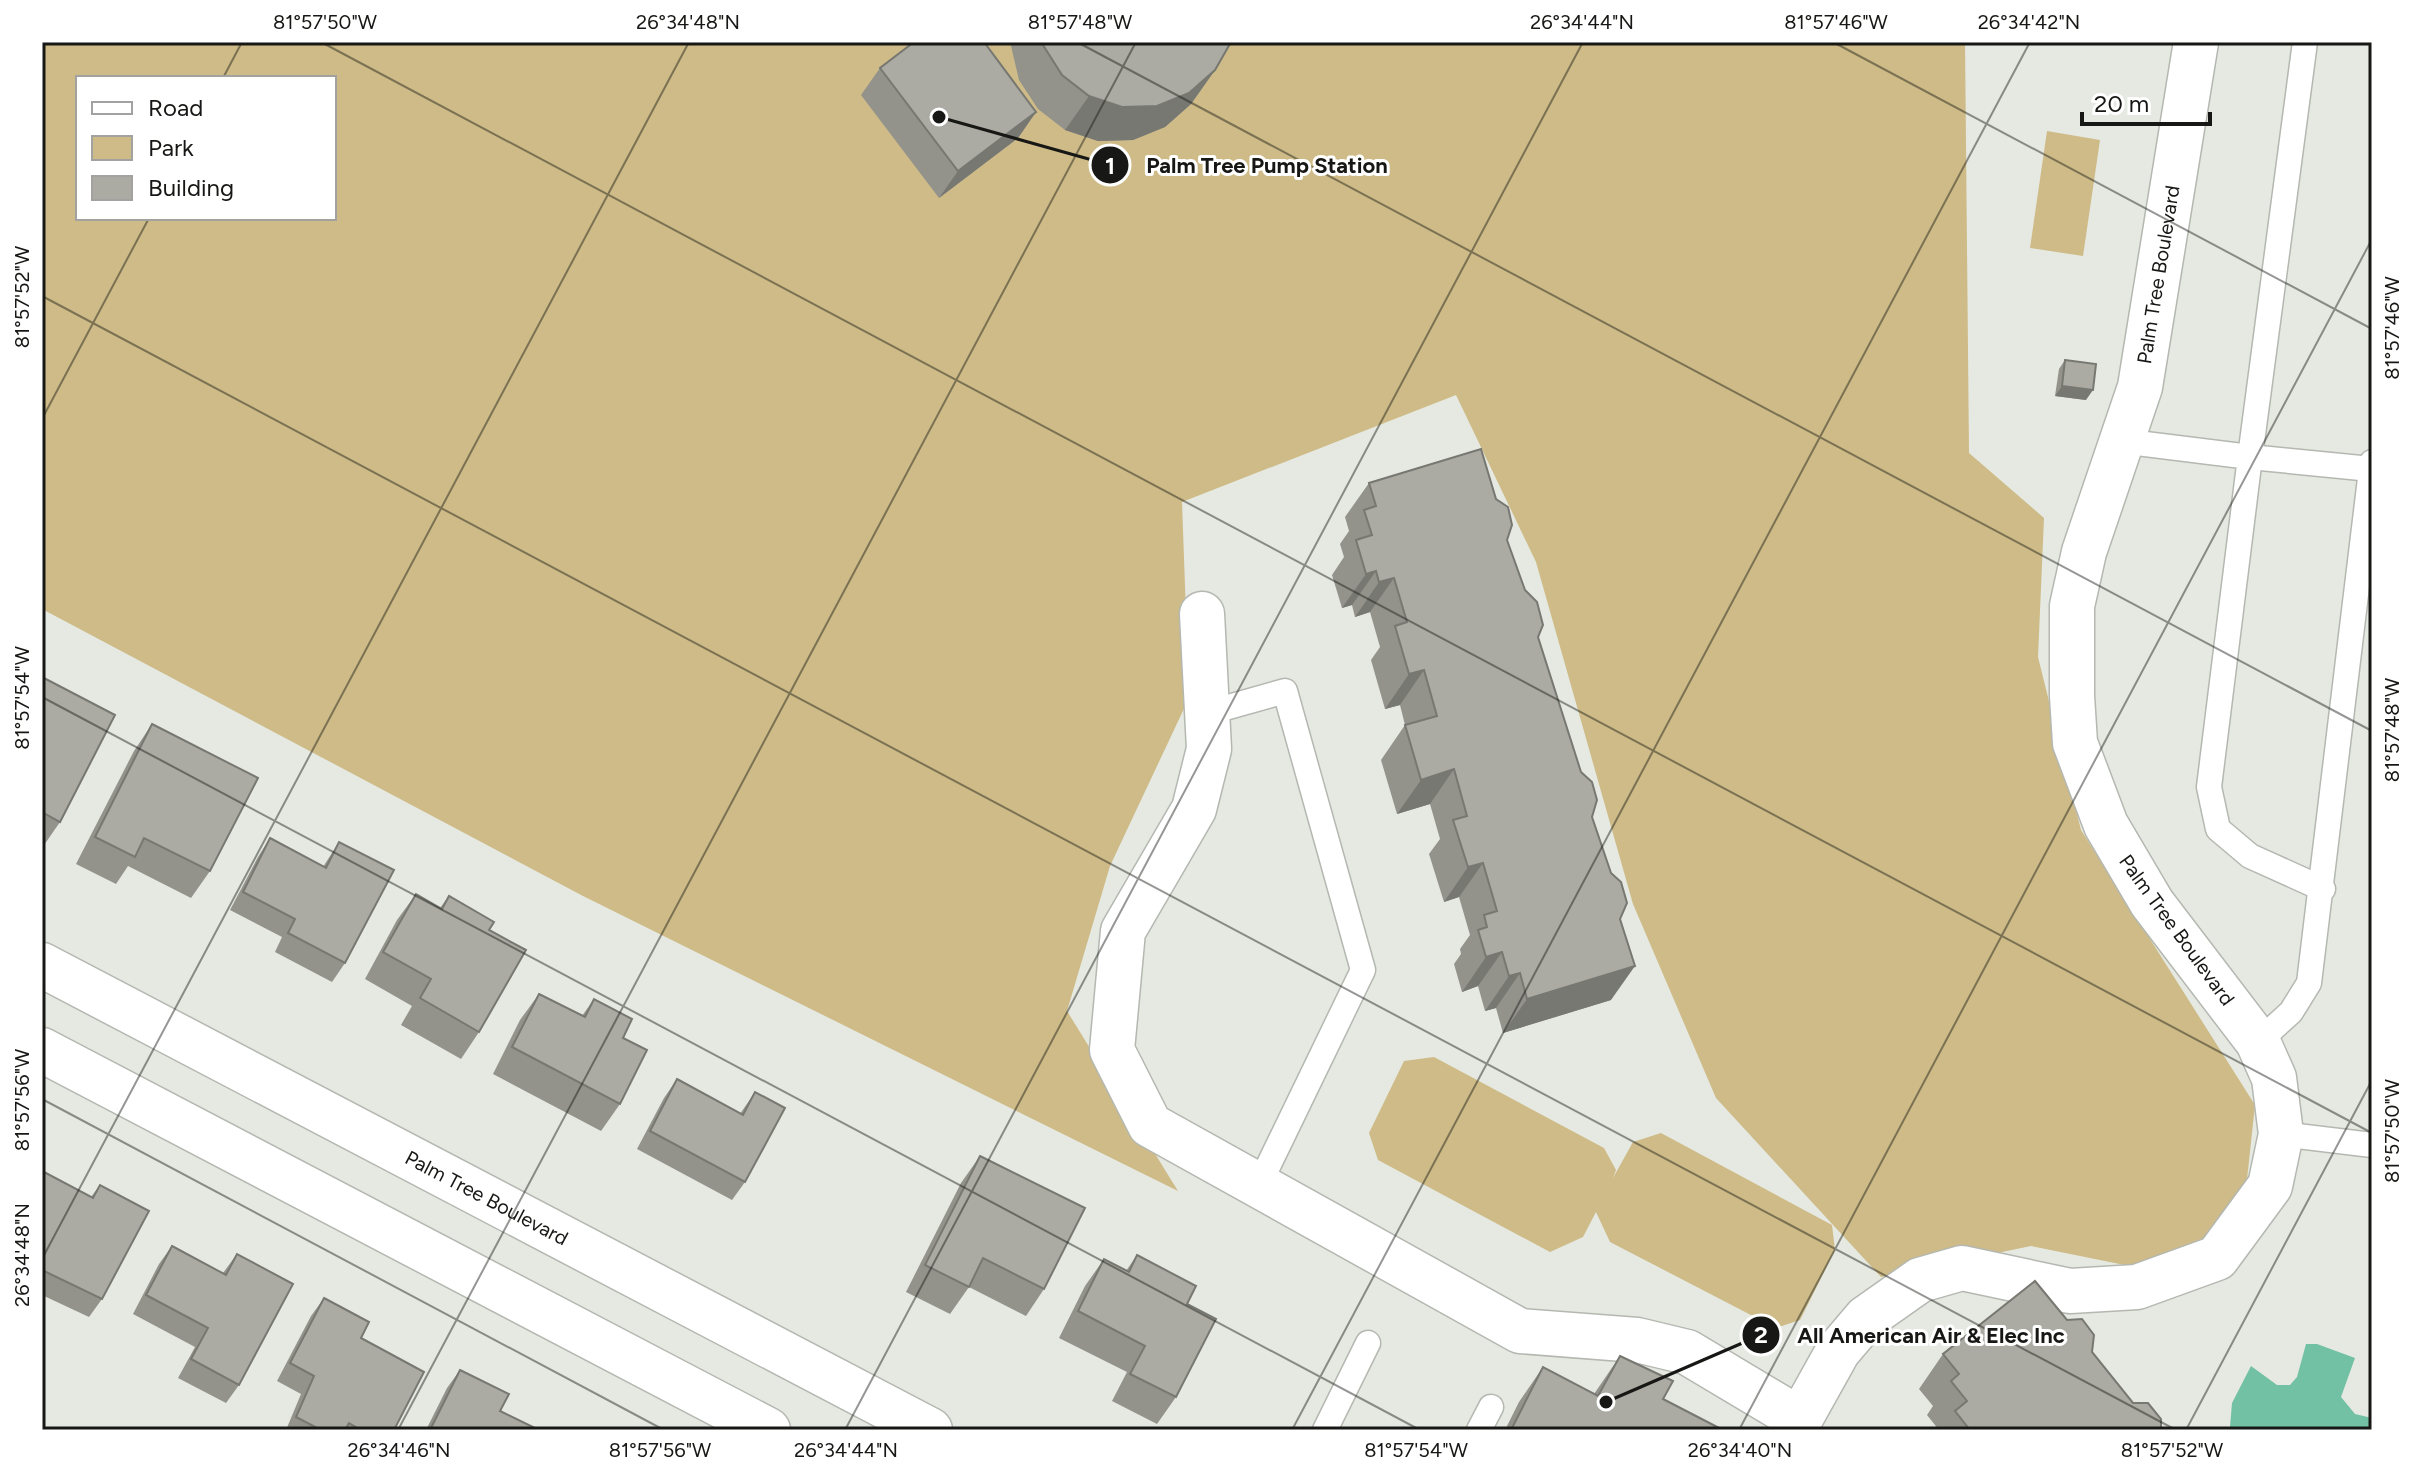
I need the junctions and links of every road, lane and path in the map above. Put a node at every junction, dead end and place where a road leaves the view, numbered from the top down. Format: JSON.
{"nodes":[{"id":1,"x":2196,"y":42,"type":"edge"},
{"id":2,"x":2305,"y":42,"type":"edge"},
{"id":3,"x":2121,"y":441,"type":"junction"},
{"id":4,"x":2250,"y":457,"type":"junction"},
{"id":5,"x":2371,"y":466,"type":"edge"},
{"id":6,"x":1202,"y":614,"type":"dead end"},
{"id":7,"x":1207,"y":713,"type":"junction"},
{"id":8,"x":2323,"y":889,"type":"junction"},
{"id":9,"x":42,"y":965,"type":"edge"},
{"id":10,"x":2258,"y":1042,"type":"junction"},
{"id":11,"x":42,"y":1050,"type":"edge"},
{"id":12,"x":2281,"y":1134,"type":"junction"},
{"id":13,"x":2372,"y":1145,"type":"edge"},
{"id":14,"x":1259,"y":1185,"type":"junction"},
{"id":15,"x":1368,"y":1343,"type":"dead end"},
{"id":16,"x":1491,"y":1407,"type":"dead end"},
{"id":17,"x":1800,"y":1426,"type":"edge"},
{"id":18,"x":768,"y":1430,"type":"edge"},
{"id":19,"x":930,"y":1430,"type":"edge"},
{"id":20,"x":1325,"y":1430,"type":"edge"},
{"id":21,"x":1479,"y":1430,"type":"edge"}],
"edges":[{"from":1,"to":3,"type":"street","name":"Palm Tree Boulevard"},
{"from":2,"to":4,"type":"lane"},
{"from":3,"to":4,"type":"lane"},
{"from":3,"to":10,"type":"street","name":"Palm Tree Boulevard"},
{"from":4,"to":5,"type":"lane"},
{"from":4,"to":8,"type":"lane"},
{"from":5,"to":8,"type":"lane"},
{"from":6,"to":7,"type":"street"},
{"from":7,"to":14,"type":"street"},
{"from":7,"to":14,"type":"lane"},
{"from":8,"to":10,"type":"lane"},
{"from":9,"to":19,"type":"street","name":"Palm Tree Boulevard"},
{"from":10,"to":12,"type":"street","name":"Palm Tree Boulevard"},
{"from":11,"to":18,"type":"street"},
{"from":12,"to":13,"type":"lane"},
{"from":12,"to":17,"type":"street","name":"Palm Tree Boulevard"},
{"from":14,"to":17,"type":"street"},
{"from":15,"to":20,"type":"lane"},
{"from":16,"to":21,"type":"lane"}]}
